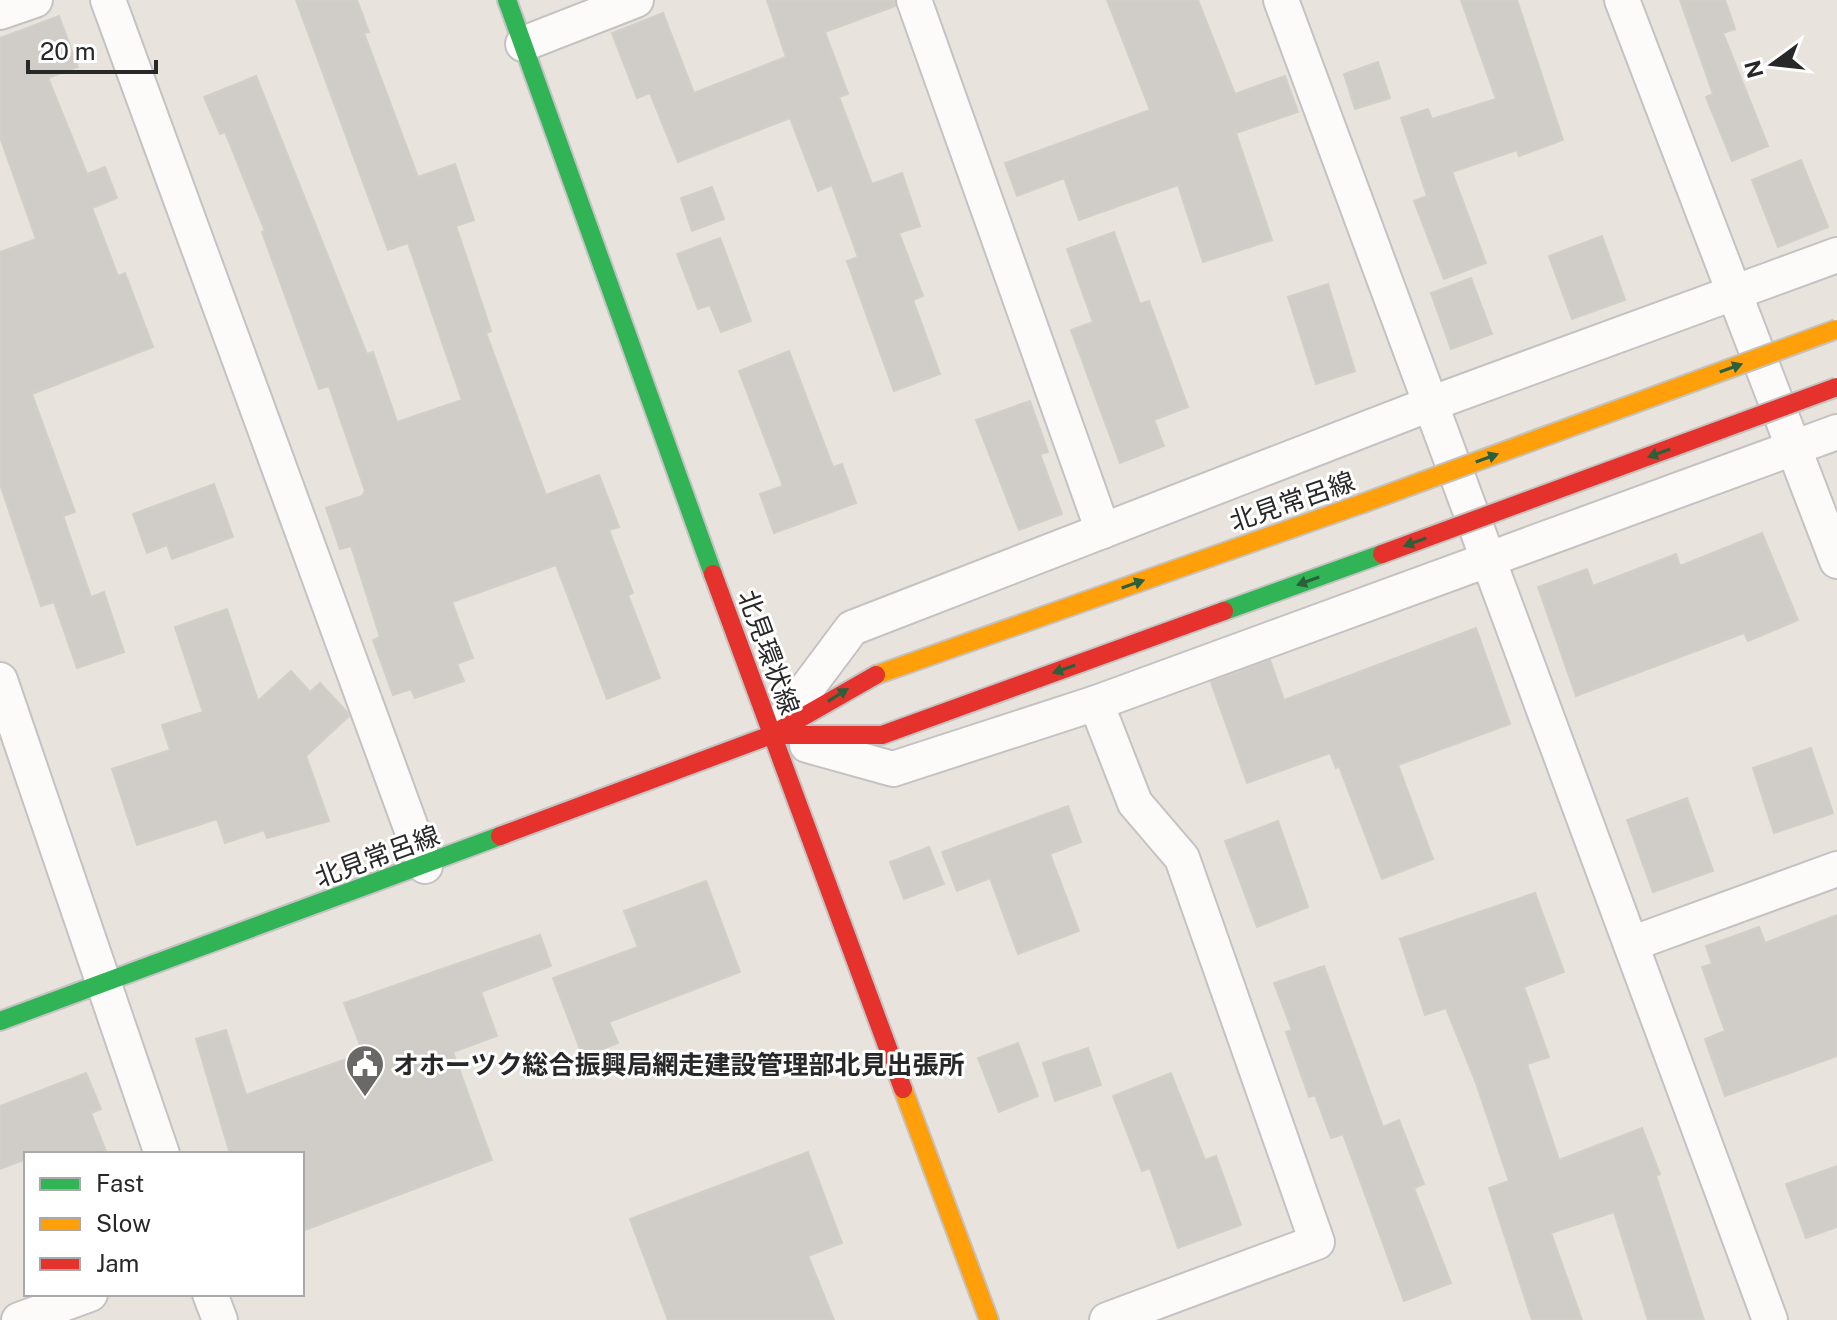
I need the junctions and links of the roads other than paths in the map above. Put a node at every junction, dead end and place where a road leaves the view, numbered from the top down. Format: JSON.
{"nodes":[{"id":1,"x":35,"y":0,"type":"edge"},
{"id":2,"x":108,"y":0,"type":"edge"},
{"id":3,"x":507,"y":0,"type":"edge"},
{"id":4,"x":636,"y":0,"type":"edge"},
{"id":5,"x":914,"y":0,"type":"edge"},
{"id":6,"x":1281,"y":0,"type":"edge"},
{"id":7,"x":1622,"y":0,"type":"edge"},
{"id":8,"x":0,"y":12,"type":"edge"},
{"id":9,"x":523,"y":44,"type":"junction"},
{"id":10,"x":1837,"y":255,"type":"edge"},
{"id":11,"x":1731,"y":291,"type":"junction"},
{"id":12,"x":1837,"y":329,"type":"edge"},
{"id":13,"x":1837,"y":387,"type":"edge"},
{"id":14,"x":1430,"y":404,"type":"junction"},
{"id":15,"x":1837,"y":432,"type":"edge"},
{"id":16,"x":1795,"y":447,"type":"junction"},
{"id":17,"x":1103,"y":531,"type":"junction"},
{"id":18,"x":1490,"y":561,"type":"junction"},
{"id":19,"x":1837,"y":561,"type":"edge"},
{"id":20,"x":0,"y":680,"type":"edge"},
{"id":21,"x":1096,"y":703,"type":"junction"},
{"id":22,"x":771,"y":735,"type":"junction"},
{"id":23,"x":425,"y":866,"type":"junction"},
{"id":24,"x":1837,"y":869,"type":"edge"},
{"id":25,"x":1631,"y":944,"type":"junction"},
{"id":26,"x":106,"y":983,"type":"junction"},
{"id":27,"x":0,"y":1021,"type":"edge"},
{"id":28,"x":161,"y":1152,"type":"edge"},
{"id":29,"x":85,"y":1296,"type":"edge"},
{"id":30,"x":211,"y":1296,"type":"edge"},
{"id":31,"x":19,"y":1320,"type":"edge"},
{"id":32,"x":220,"y":1320,"type":"edge"},
{"id":33,"x":989,"y":1320,"type":"edge"},
{"id":34,"x":1107,"y":1320,"type":"edge"},
{"id":35,"x":1770,"y":1320,"type":"edge"}],
"edges":[{"from":1,"to":8,"type":"street"},
{"from":2,"to":23,"type":"street"},
{"from":3,"to":9,"type":"main road","name":"北見環状線"},
{"from":4,"to":9,"type":"street"},
{"from":5,"to":17,"type":"street"},
{"from":6,"to":14,"type":"street"},
{"from":7,"to":11,"type":"street"},
{"from":9,"to":22,"type":"main road","name":"北見環状線"},
{"from":10,"to":11,"type":"street"},
{"from":11,"to":14,"type":"street"},
{"from":11,"to":16,"type":"street"},
{"from":22,"to":12,"type":"main road","name":"北見常呂線","one_way":true,"bridge":true},
{"from":13,"to":22,"type":"main road","name":"北見常呂線","one_way":true,"bridge":true},
{"from":14,"to":17,"type":"street"},
{"from":14,"to":18,"type":"street"},
{"from":15,"to":16,"type":"street"},
{"from":16,"to":18,"type":"street"},
{"from":16,"to":19,"type":"street"},
{"from":17,"to":22,"type":"street"},
{"from":18,"to":21,"type":"street"},
{"from":18,"to":25,"type":"street"},
{"from":20,"to":26,"type":"street"},
{"from":21,"to":22,"type":"street"},
{"from":21,"to":34,"type":"street"},
{"from":22,"to":23,"type":"main road","name":"北見常呂線"},
{"from":22,"to":33,"type":"main road","name":"北見環状線"},
{"from":23,"to":26,"type":"main road","name":"北見常呂線"},
{"from":24,"to":25,"type":"street"},
{"from":25,"to":35,"type":"street"},
{"from":26,"to":27,"type":"main road","name":"北見常呂線"},
{"from":26,"to":28,"type":"street"},
{"from":29,"to":31,"type":"street"},
{"from":30,"to":32,"type":"street"}]}
